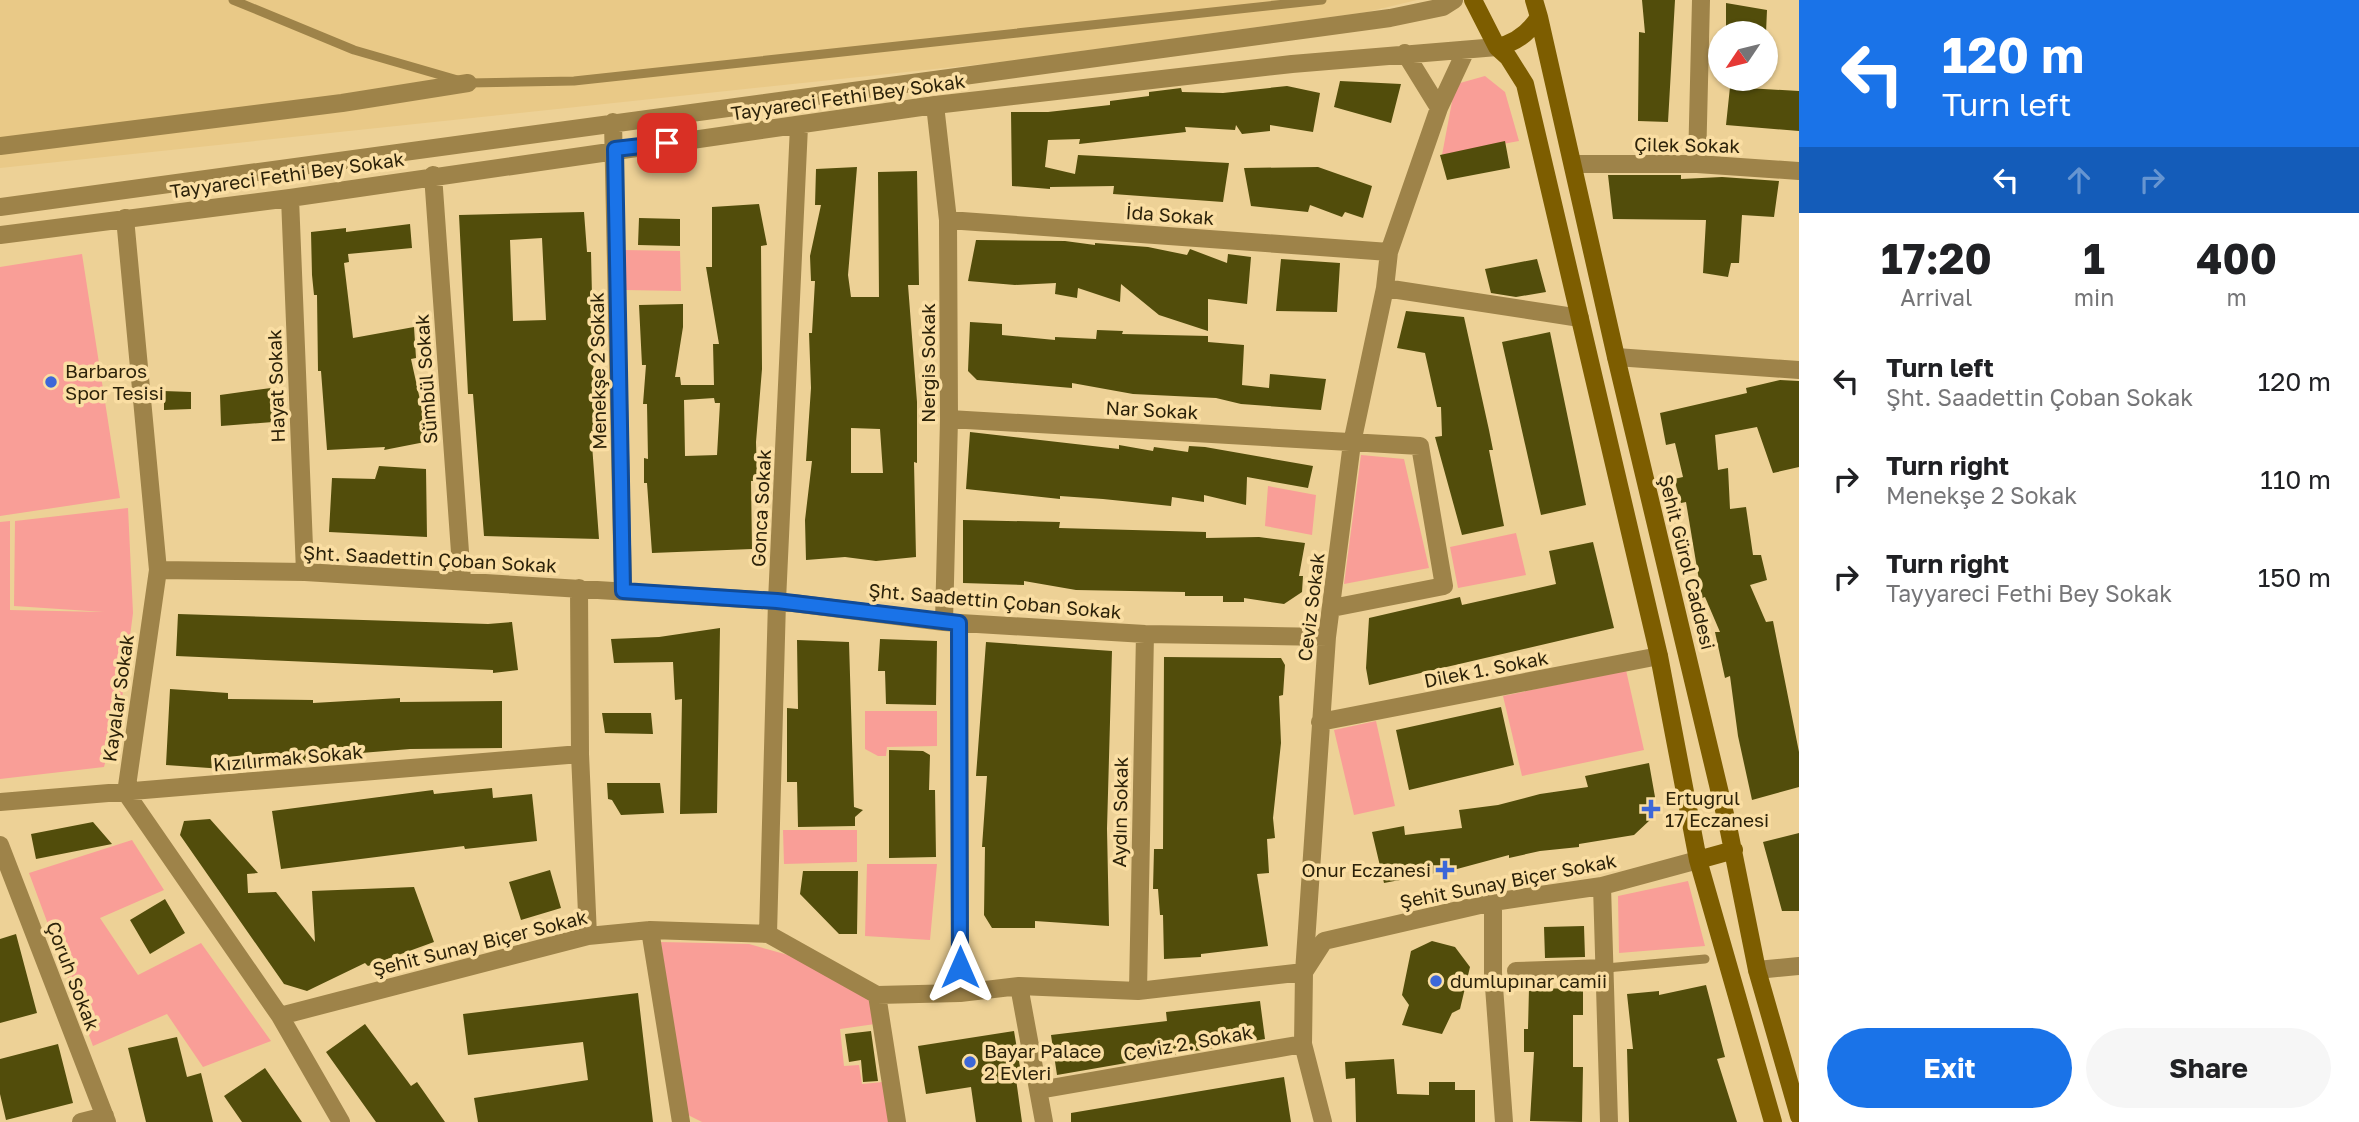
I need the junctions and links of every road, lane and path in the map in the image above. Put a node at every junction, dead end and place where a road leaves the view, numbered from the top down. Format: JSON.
{"nodes":[{"id":1,"x":233,"y":0,"type":"edge"},
{"id":2,"x":1322,"y":0,"type":"edge"},
{"id":3,"x":1454,"y":0,"type":"edge"},
{"id":4,"x":1473,"y":0,"type":"edge"},
{"id":5,"x":1701,"y":0,"type":"edge"},
{"id":6,"x":1536,"y":8,"type":"edge"},
{"id":7,"x":1497,"y":47,"type":"junction"},
{"id":8,"x":1465,"y":50,"type":"junction"},
{"id":9,"x":1405,"y":53,"type":"junction"},
{"id":10,"x":468,"y":83,"type":"junction"},
{"id":11,"x":935,"y":105,"type":"junction"},
{"id":12,"x":1439,"y":108,"type":"junction"},
{"id":13,"x":614,"y":122,"type":"junction"},
{"id":14,"x":799,"y":126,"type":"junction"},
{"id":15,"x":0,"y":146,"type":"edge"},
{"id":16,"x":615,"y":149,"type":"junction"},
{"id":17,"x":1574,"y":164,"type":"junction"},
{"id":18,"x":1697,"y":164,"type":"junction"},
{"id":19,"x":1799,"y":171,"type":"edge"},
{"id":20,"x":433,"y":175,"type":"junction"},
{"id":21,"x":290,"y":198,"type":"junction"},
{"id":22,"x":0,"y":207,"type":"edge"},
{"id":23,"x":125,"y":218,"type":"junction"},
{"id":24,"x":948,"y":220,"type":"junction"},
{"id":25,"x":0,"y":235,"type":"edge"},
{"id":26,"x":1389,"y":252,"type":"junction"},
{"id":27,"x":1385,"y":288,"type":"junction"},
{"id":28,"x":1580,"y":318,"type":"junction"},
{"id":29,"x":1616,"y":358,"type":"junction"},
{"id":30,"x":1799,"y":370,"type":"edge"},
{"id":31,"x":949,"y":419,"type":"junction"},
{"id":32,"x":1352,"y":443,"type":"junction"},
{"id":33,"x":158,"y":570,"type":"junction"},
{"id":34,"x":305,"y":572,"type":"junction"},
{"id":35,"x":462,"y":580,"type":"junction"},
{"id":36,"x":579,"y":588,"type":"junction"},
{"id":37,"x":623,"y":591,"type":"junction"},
{"id":38,"x":777,"y":601,"type":"junction"},
{"id":39,"x":1332,"y":608,"type":"junction"},
{"id":40,"x":951,"y":622,"type":"junction"},
{"id":41,"x":1145,"y":634,"type":"junction"},
{"id":42,"x":1327,"y":636,"type":"junction"},
{"id":43,"x":1659,"y":656,"type":"junction"},
{"id":44,"x":1320,"y":722,"type":"junction"},
{"id":45,"x":579,"y":754,"type":"junction"},
{"id":46,"x":126,"y":793,"type":"junction"},
{"id":47,"x":0,"y":802,"type":"edge"},
{"id":48,"x":0,"y":845,"type":"edge"},
{"id":49,"x":1734,"y":850,"type":"junction"},
{"id":50,"x":1698,"y":860,"type":"junction"},
{"id":51,"x":1602,"y":886,"type":"junction"},
{"id":52,"x":1493,"y":902,"type":"junction"},
{"id":53,"x":650,"y":930,"type":"junction"},
{"id":54,"x":768,"y":934,"type":"junction"},
{"id":55,"x":588,"y":936,"type":"junction"},
{"id":56,"x":1705,"y":960,"type":"dead end"},
{"id":57,"x":1799,"y":966,"type":"edge"},
{"id":58,"x":1606,"y":968,"type":"junction"},
{"id":59,"x":1756,"y":970,"type":"junction"},
{"id":60,"x":1516,"y":971,"type":"dead end"},
{"id":61,"x":1304,"y":972,"type":"junction"},
{"id":62,"x":1019,"y":986,"type":"junction"},
{"id":63,"x":1138,"y":991,"type":"junction"},
{"id":64,"x":960,"y":993,"type":"junction"},
{"id":65,"x":877,"y":995,"type":"junction"},
{"id":66,"x":280,"y":1016,"type":"junction"},
{"id":67,"x":1303,"y":1044,"type":"junction"},
{"id":68,"x":1039,"y":1090,"type":"junction"},
{"id":69,"x":1799,"y":1116,"type":"edge"},
{"id":70,"x":106,"y":1119,"type":"edge"},
{"id":71,"x":81,"y":1122,"type":"edge"},
{"id":72,"x":341,"y":1122,"type":"edge"},
{"id":73,"x":681,"y":1122,"type":"edge"},
{"id":74,"x":897,"y":1122,"type":"edge"},
{"id":75,"x":1044,"y":1122,"type":"edge"},
{"id":76,"x":1323,"y":1122,"type":"edge"},
{"id":77,"x":1504,"y":1122,"type":"edge"},
{"id":78,"x":1609,"y":1122,"type":"edge"},
{"id":79,"x":1773,"y":1122,"type":"edge"}],
"edges":[{"from":1,"to":10,"type":"lane"},
{"from":2,"to":10,"type":"lane"},
{"from":3,"to":13,"type":"street","name":"Tayyareci Fethi Bey Sokak"},
{"from":4,"to":7,"type":"main road"},
{"from":5,"to":18,"type":"street"},
{"from":6,"to":7,"type":"main road"},
{"from":6,"to":17,"type":"main road","name":"Şehit Gürol Caddesi"},
{"from":7,"to":8,"type":"street","name":"Tayyareci Fethi Bey Sokak"},
{"from":7,"to":28,"type":"main road"},
{"from":8,"to":9,"type":"street","name":"Tayyareci Fethi Bey Sokak"},
{"from":8,"to":12,"type":"street","name":"Ceviz Sokak"},
{"from":9,"to":11,"type":"street","name":"Tayyareci Fethi Bey Sokak"},
{"from":9,"to":12,"type":"street"},
{"from":10,"to":15,"type":"street"},
{"from":11,"to":14,"type":"street","name":"Tayyareci Fethi Bey Sokak"},
{"from":11,"to":24,"type":"street","name":"Nergis Sokak"},
{"from":12,"to":26,"type":"street","name":"Ceviz Sokak"},
{"from":13,"to":16,"type":"street","name":"Menekşe 2 Sokak"},
{"from":13,"to":22,"type":"street","name":"Tayyareci Fethi Bey Sokak"},
{"from":14,"to":16,"type":"street","name":"Tayyareci Fethi Bey Sokak"},
{"from":14,"to":38,"type":"street","name":"Gonca Sokak"},
{"from":16,"to":20,"type":"street","name":"Tayyareci Fethi Bey Sokak"},
{"from":16,"to":37,"type":"street","name":"Menekşe 2 Sokak"},
{"from":17,"to":18,"type":"street","name":"Çilek Sokak"},
{"from":17,"to":29,"type":"main road","name":"Şehit Gürol Caddesi"},
{"from":18,"to":19,"type":"street","name":"Çilek Sokak"},
{"from":20,"to":21,"type":"street","name":"Tayyareci Fethi Bey Sokak"},
{"from":20,"to":35,"type":"street","name":"Sümbül Sokak"},
{"from":21,"to":23,"type":"street","name":"Tayyareci Fethi Bey Sokak"},
{"from":21,"to":34,"type":"street","name":"Hayat Sokak"},
{"from":23,"to":25,"type":"street","name":"Tayyareci Fethi Bey Sokak"},
{"from":23,"to":33,"type":"street","name":"Kayalar Sokak"},
{"from":24,"to":26,"type":"street","name":"İda Sokak"},
{"from":24,"to":31,"type":"street","name":"Nergis Sokak"},
{"from":26,"to":27,"type":"street","name":"Ceviz Sokak"},
{"from":27,"to":28,"type":"street"},
{"from":27,"to":32,"type":"street","name":"Ceviz Sokak"},
{"from":28,"to":43,"type":"main road"},
{"from":29,"to":30,"type":"street"},
{"from":29,"to":49,"type":"main road","name":"Şehit Gürol Caddesi"},
{"from":31,"to":32,"type":"street","name":"Nar Sokak"},
{"from":31,"to":40,"type":"street","name":"Nergis Sokak"},
{"from":32,"to":39,"type":"street","name":"Ceviz Sokak"},
{"from":32,"to":39,"type":"street","name":"Nar Sokak"},
{"from":33,"to":34,"type":"street","name":"Şht. Saadettin Çoban Sokak"},
{"from":33,"to":46,"type":"street","name":"Kayalar Sokak"},
{"from":34,"to":35,"type":"street","name":"Şht. Saadettin Çoban Sokak"},
{"from":35,"to":36,"type":"street","name":"Şht. Saadettin Çoban Sokak"},
{"from":36,"to":37,"type":"street","name":"Şht. Saadettin Çoban Sokak"},
{"from":36,"to":45,"type":"street"},
{"from":37,"to":38,"type":"street","name":"Şht. Saadettin Çoban Sokak"},
{"from":38,"to":40,"type":"street","name":"Şht. Saadettin Çoban Sokak"},
{"from":38,"to":54,"type":"street","name":"Gonca Sokak"},
{"from":39,"to":42,"type":"street","name":"Ceviz Sokak"},
{"from":40,"to":41,"type":"street","name":"Şht. Saadettin Çoban Sokak"},
{"from":40,"to":64,"type":"street","name":"Nergis Sokak"},
{"from":41,"to":42,"type":"street","name":"Şht. Saadettin Çoban Sokak"},
{"from":41,"to":63,"type":"street","name":"Aydın Sokak"},
{"from":42,"to":44,"type":"street","name":"Ceviz Sokak"},
{"from":43,"to":44,"type":"street","name":"Dilek 1. Sokak"},
{"from":43,"to":50,"type":"main road"},
{"from":44,"to":61,"type":"street","name":"Ceviz Sokak"},
{"from":45,"to":46,"type":"street","name":"Kızılırmak Sokak"},
{"from":45,"to":55,"type":"street"},
{"from":46,"to":47,"type":"street","name":"Kızılırmak Sokak"},
{"from":46,"to":66,"type":"street"},
{"from":48,"to":70,"type":"street","name":"Çoruh Sokak"},
{"from":49,"to":50,"type":"main road"},
{"from":49,"to":59,"type":"main road","name":"Şehit Gürol Caddesi"},
{"from":50,"to":51,"type":"street","name":"Şehit Sunay Biçer Sokak"},
{"from":50,"to":79,"type":"main road"},
{"from":51,"to":52,"type":"street","name":"Şehit Sunay Biçer Sokak"},
{"from":51,"to":58,"type":"street"},
{"from":52,"to":61,"type":"street","name":"Şehit Sunay Biçer Sokak"},
{"from":52,"to":77,"type":"street"},
{"from":53,"to":54,"type":"street","name":"Şehit Sunay Biçer Sokak"},
{"from":53,"to":55,"type":"street","name":"Şehit Sunay Biçer Sokak"},
{"from":53,"to":73,"type":"street"},
{"from":54,"to":65,"type":"street","name":"Şehit Sunay Biçer Sokak"},
{"from":55,"to":66,"type":"street","name":"Şehit Sunay Biçer Sokak"},
{"from":56,"to":58,"type":"lane"},
{"from":57,"to":59,"type":"street"},
{"from":58,"to":60,"type":"street"},
{"from":58,"to":78,"type":"street"},
{"from":59,"to":69,"type":"main road","name":"Şehit Gürol Caddesi"},
{"from":61,"to":63,"type":"street"},
{"from":61,"to":67,"type":"street","name":"Ceviz Sokak"},
{"from":62,"to":63,"type":"street"},
{"from":62,"to":64,"type":"street"},
{"from":62,"to":68,"type":"street"},
{"from":64,"to":65,"type":"street"},
{"from":65,"to":74,"type":"street"},
{"from":66,"to":72,"type":"street"},
{"from":67,"to":68,"type":"street","name":"Ceviz 2. Sokak"},
{"from":67,"to":76,"type":"street","name":"Ceviz Sokak"},
{"from":68,"to":75,"type":"street"},
{"from":70,"to":71,"type":"street"}]}
